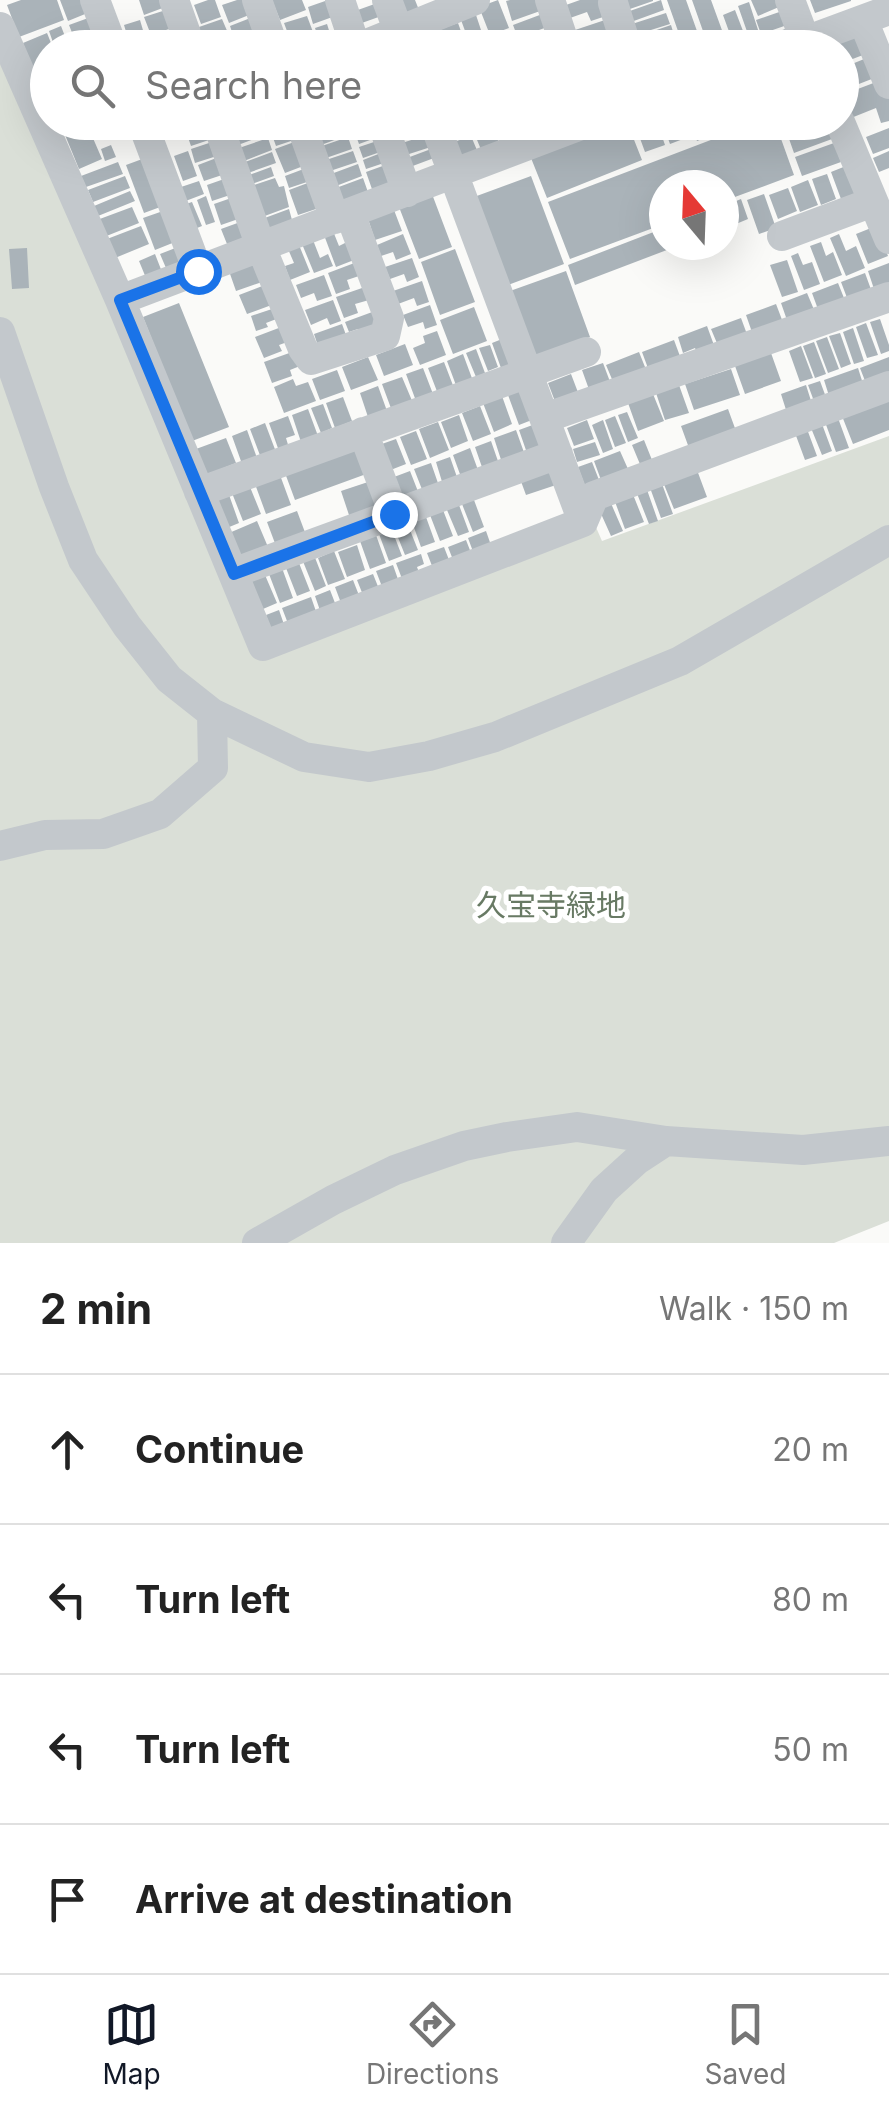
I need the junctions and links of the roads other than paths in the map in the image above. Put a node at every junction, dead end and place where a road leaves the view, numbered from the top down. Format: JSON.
{"nodes":[{"id":1,"x":95,"y":0,"type":"edge"},
{"id":2,"x":174,"y":0,"type":"edge"},
{"id":3,"x":257,"y":0,"type":"edge"},
{"id":4,"x":340,"y":0,"type":"edge"},
{"id":5,"x":387,"y":0,"type":"edge"},
{"id":6,"x":475,"y":0,"type":"edge"},
{"id":7,"x":550,"y":0,"type":"edge"},
{"id":8,"x":790,"y":0,"type":"edge"},
{"id":9,"x":613,"y":3,"type":"dead end"},
{"id":10,"x":876,"y":15,"type":"edge"},
{"id":11,"x":0,"y":27,"type":"edge"},
{"id":12,"x":106,"y":30,"type":"edge"},
{"id":13,"x":185,"y":30,"type":"edge"},
{"id":14,"x":268,"y":30,"type":"edge"},
{"id":15,"x":351,"y":30,"type":"edge"},
{"id":16,"x":398,"y":30,"type":"edge"},
{"id":17,"x":420,"y":30,"type":"edge"},
{"id":18,"x":560,"y":30,"type":"edge"},
{"id":19,"x":621,"y":30,"type":"edge"},
{"id":20,"x":797,"y":30,"type":"edge"},
{"id":21,"x":838,"y":30,"type":"edge"},
{"id":22,"x":889,"y":84,"type":"edge"},
{"id":23,"x":30,"y":95,"type":"edge"},
{"id":24,"x":50,"y":140,"type":"edge"},
{"id":25,"x":149,"y":140,"type":"edge"},
{"id":26,"x":224,"y":140,"type":"edge"},
{"id":27,"x":308,"y":140,"type":"edge"},
{"id":28,"x":388,"y":140,"type":"edge"},
{"id":29,"x":441,"y":140,"type":"edge"},
{"id":30,"x":542,"y":140,"type":"edge"},
{"id":31,"x":847,"y":140,"type":"edge"},
{"id":32,"x":454,"y":174,"type":"junction"},
{"id":33,"x":406,"y":192,"type":"junction"},
{"id":34,"x":873,"y":202,"type":"junction"},
{"id":35,"x":342,"y":216,"type":"junction"},
{"id":36,"x":782,"y":236,"type":"dead end"},
{"id":37,"x":889,"y":239,"type":"edge"},
{"id":38,"x":261,"y":247,"type":"junction"},
{"id":39,"x":198,"y":271,"type":"junction"},
{"id":40,"x":889,"y":297,"type":"edge"},
{"id":41,"x":120,"y":300,"type":"junction"},
{"id":42,"x":0,"y":332,"type":"edge"},
{"id":43,"x":586,"y":352,"type":"dead end"},
{"id":44,"x":528,"y":372,"type":"junction"},
{"id":45,"x":889,"y":386,"type":"edge"},
{"id":46,"x":545,"y":418,"type":"junction"},
{"id":47,"x":362,"y":432,"type":"junction"},
{"id":48,"x":558,"y":454,"type":"junction"},
{"id":49,"x":199,"y":492,"type":"junction"},
{"id":50,"x":394,"y":514,"type":"junction"},
{"id":51,"x":583,"y":522,"type":"junction"},
{"id":52,"x":889,"y":540,"type":"edge"},
{"id":53,"x":234,"y":574,"type":"junction"},
{"id":54,"x":212,"y":713,"type":"junction"},
{"id":55,"x":0,"y":846,"type":"edge"},
{"id":56,"x":666,"y":1141,"type":"junction"},
{"id":57,"x":889,"y":1141,"type":"edge"},
{"id":58,"x":256,"y":1243,"type":"edge"},
{"id":59,"x":566,"y":1243,"type":"edge"}],
"edges":[{"from":1,"to":12,"type":"street"},
{"from":2,"to":13,"type":"street"},
{"from":3,"to":14,"type":"street"},
{"from":4,"to":15,"type":"street"},
{"from":5,"to":16,"type":"street"},
{"from":6,"to":17,"type":"street"},
{"from":7,"to":18,"type":"street"},
{"from":8,"to":20,"type":"street"},
{"from":9,"to":19,"type":"street"},
{"from":10,"to":21,"type":"street"},
{"from":10,"to":22,"type":"street"},
{"from":11,"to":23,"type":"street"},
{"from":24,"to":41,"type":"street"},
{"from":25,"to":39,"type":"street"},
{"from":26,"to":38,"type":"street"},
{"from":27,"to":35,"type":"street"},
{"from":28,"to":33,"type":"street"},
{"from":29,"to":32,"type":"street"},
{"from":30,"to":32,"type":"street"},
{"from":31,"to":34,"type":"street"},
{"from":32,"to":33,"type":"street"},
{"from":32,"to":44,"type":"street"},
{"from":33,"to":35,"type":"street"},
{"from":34,"to":36,"type":"street"},
{"from":34,"to":37,"type":"street"},
{"from":35,"to":38,"type":"street"},
{"from":35,"to":38,"type":"street"},
{"from":38,"to":39,"type":"street"},
{"from":39,"to":41,"type":"street"},
{"from":40,"to":46,"type":"street"},
{"from":41,"to":49,"type":"street"},
{"from":42,"to":54,"type":"street"},
{"from":43,"to":44,"type":"street"},
{"from":44,"to":46,"type":"street"},
{"from":44,"to":47,"type":"street"},
{"from":45,"to":51,"type":"street"},
{"from":46,"to":48,"type":"street"},
{"from":47,"to":49,"type":"street"},
{"from":47,"to":50,"type":"street"},
{"from":48,"to":50,"type":"street"},
{"from":48,"to":51,"type":"street"},
{"from":49,"to":53,"type":"street"},
{"from":50,"to":53,"type":"street"},
{"from":51,"to":53,"type":"street"},
{"from":52,"to":54,"type":"street"},
{"from":54,"to":55,"type":"street"},
{"from":56,"to":57,"type":"street"},
{"from":56,"to":58,"type":"street"},
{"from":56,"to":59,"type":"street"}]}
